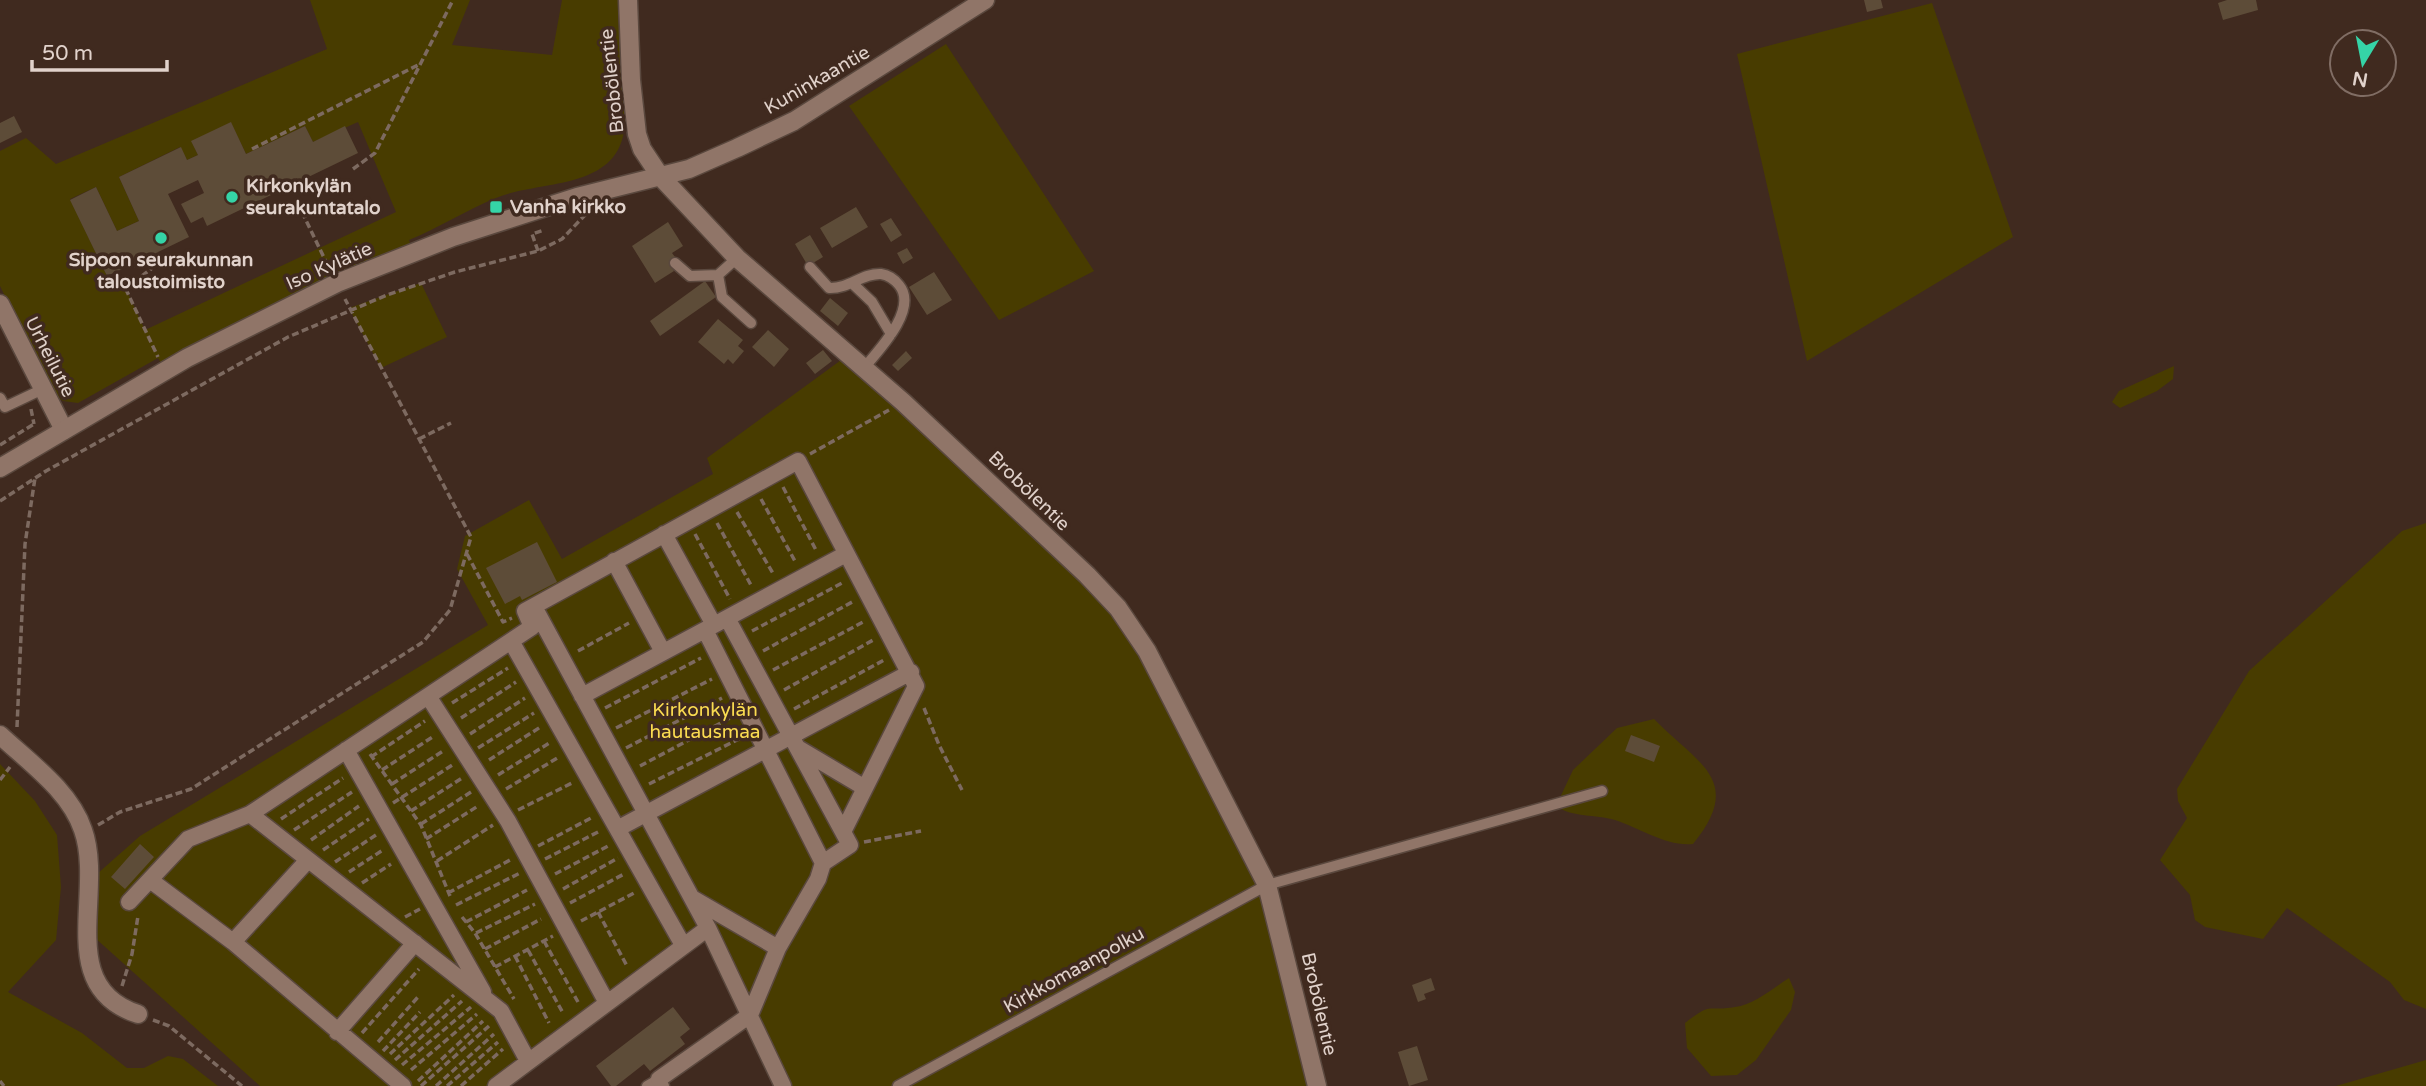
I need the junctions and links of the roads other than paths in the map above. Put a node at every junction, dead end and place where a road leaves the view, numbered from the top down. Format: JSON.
{"nodes":[{"id":1,"x":628,"y":0,"type":"edge"},
{"id":2,"x":985,"y":0,"type":"edge"},
{"id":3,"x":660,"y":176,"type":"junction"},
{"id":4,"x":737,"y":258,"type":"junction"},
{"id":5,"x":675,"y":263,"type":"dead end"},
{"id":6,"x":810,"y":267,"type":"dead end"},
{"id":7,"x":718,"y":275,"type":"junction"},
{"id":8,"x":853,"y":284,"type":"junction"},
{"id":9,"x":1,"y":307,"type":"edge"},
{"id":10,"x":751,"y":323,"type":"dead end"},
{"id":11,"x":891,"y":334,"type":"junction"},
{"id":12,"x":863,"y":369,"type":"junction"},
{"id":13,"x":43,"y":389,"type":"junction"},
{"id":14,"x":0,"y":398,"type":"edge"},
{"id":15,"x":64,"y":430,"type":"junction"},
{"id":16,"x":0,"y":468,"type":"edge"},
{"id":17,"x":664,"y":534,"type":"junction"},
{"id":18,"x":846,"y":554,"type":"junction"},
{"id":19,"x":614,"y":561,"type":"junction"},
{"id":20,"x":525,"y":611,"type":"junction"},
{"id":21,"x":721,"y":622,"type":"junction"},
{"id":22,"x":511,"y":640,"type":"junction"},
{"id":23,"x":663,"y":652,"type":"junction"},
{"id":24,"x":914,"y":679,"type":"junction"},
{"id":25,"x":428,"y":696,"type":"junction"},
{"id":26,"x":582,"y":696,"type":"junction"},
{"id":27,"x":0,"y":735,"type":"edge"},
{"id":28,"x":794,"y":741,"type":"junction"},
{"id":29,"x":353,"y":746,"type":"junction"},
{"id":30,"x":766,"y":748,"type":"junction"},
{"id":31,"x":865,"y":788,"type":"junction"},
{"id":32,"x":1602,"y":791,"type":"dead end"},
{"id":33,"x":643,"y":813,"type":"junction"},
{"id":34,"x":250,"y":814,"type":"junction"},
{"id":35,"x":619,"y":828,"type":"junction"},
{"id":36,"x":844,"y":830,"type":"junction"},
{"id":37,"x":302,"y":855,"type":"junction"},
{"id":38,"x":823,"y":863,"type":"junction"},
{"id":39,"x":150,"y":880,"type":"junction"},
{"id":40,"x":1267,"y":885,"type":"junction"},
{"id":41,"x":690,"y":897,"type":"junction"},
{"id":42,"x":129,"y":902,"type":"road end"},
{"id":43,"x":708,"y":928,"type":"junction"},
{"id":44,"x":233,"y":942,"type":"junction"},
{"id":45,"x":415,"y":943,"type":"junction"},
{"id":46,"x":683,"y":945,"type":"junction"},
{"id":47,"x":778,"y":948,"type":"junction"},
{"id":48,"x":607,"y":1003,"type":"junction"},
{"id":49,"x":480,"y":1006,"type":"junction"},
{"id":50,"x":138,"y":1014,"type":"road end"},
{"id":51,"x":750,"y":1015,"type":"junction"},
{"id":52,"x":337,"y":1032,"type":"junction"},
{"id":53,"x":528,"y":1061,"type":"junction"},
{"id":54,"x":388,"y":1073,"type":"edge"},
{"id":55,"x":657,"y":1084,"type":"edge"},
{"id":56,"x":496,"y":1086,"type":"edge"},
{"id":57,"x":783,"y":1086,"type":"edge"},
{"id":58,"x":898,"y":1086,"type":"edge"},
{"id":59,"x":1317,"y":1086,"type":"edge"}],
"edges":[{"from":1,"to":3,"type":"street","name":"Brobölentie"},
{"from":2,"to":3,"type":"street","name":"Kuninkaantie"},
{"from":3,"to":4,"type":"street","name":"Brobölentie"},
{"from":3,"to":15,"type":"street","name":"Iso Kylätie"},
{"from":4,"to":7,"type":"lane"},
{"from":4,"to":12,"type":"street","name":"Brobölentie"},
{"from":5,"to":7,"type":"lane"},
{"from":6,"to":8,"type":"lane"},
{"from":7,"to":10,"type":"lane"},
{"from":8,"to":11,"type":"lane"},
{"from":8,"to":11,"type":"lane"},
{"from":9,"to":13,"type":"street","name":"Urheilutie"},
{"from":11,"to":12,"type":"lane"},
{"from":12,"to":40,"type":"street","name":"Brobölentie"},
{"from":13,"to":14,"type":"lane"},
{"from":13,"to":15,"type":"street","name":"Urheilutie"},
{"from":15,"to":16,"type":"street","name":"Iso Kylätie"},
{"from":17,"to":18,"type":"street"},
{"from":17,"to":19,"type":"street"},
{"from":17,"to":21,"type":"street"},
{"from":18,"to":21,"type":"street"},
{"from":18,"to":24,"type":"street"},
{"from":19,"to":20,"type":"street"},
{"from":19,"to":23,"type":"street"},
{"from":20,"to":22,"type":"street"},
{"from":20,"to":26,"type":"street"},
{"from":21,"to":23,"type":"street"},
{"from":21,"to":28,"type":"street"},
{"from":21,"to":30,"type":"street"},
{"from":22,"to":25,"type":"street"},
{"from":22,"to":35,"type":"street"},
{"from":23,"to":26,"type":"street"},
{"from":24,"to":28,"type":"street"},
{"from":24,"to":31,"type":"street"},
{"from":25,"to":29,"type":"street"},
{"from":25,"to":48,"type":"street"},
{"from":26,"to":33,"type":"street"},
{"from":27,"to":50,"type":"street"},
{"from":28,"to":30,"type":"street"},
{"from":28,"to":31,"type":"street"},
{"from":28,"to":36,"type":"street"},
{"from":29,"to":34,"type":"street"},
{"from":29,"to":49,"type":"street"},
{"from":30,"to":33,"type":"street"},
{"from":30,"to":38,"type":"street"},
{"from":31,"to":36,"type":"street"},
{"from":32,"to":40,"type":"lane","name":"Kirkkomaanpolku"},
{"from":33,"to":35,"type":"street"},
{"from":33,"to":41,"type":"street"},
{"from":34,"to":37,"type":"street"},
{"from":34,"to":39,"type":"street"},
{"from":35,"to":46,"type":"street"},
{"from":36,"to":38,"type":"street"},
{"from":37,"to":44,"type":"street"},
{"from":37,"to":45,"type":"street"},
{"from":38,"to":47,"type":"street"},
{"from":39,"to":42,"type":"street"},
{"from":39,"to":44,"type":"street"},
{"from":40,"to":58,"type":"lane","name":"Kirkkomaanpolku"},
{"from":40,"to":59,"type":"street","name":"Brobölentie"},
{"from":41,"to":43,"type":"street"},
{"from":41,"to":47,"type":"street"},
{"from":43,"to":46,"type":"street"},
{"from":43,"to":51,"type":"street"},
{"from":44,"to":52,"type":"street"},
{"from":45,"to":49,"type":"street"},
{"from":45,"to":52,"type":"street"},
{"from":46,"to":48,"type":"street"},
{"from":47,"to":51,"type":"street"},
{"from":48,"to":53,"type":"street"},
{"from":49,"to":53,"type":"street"},
{"from":51,"to":55,"type":"street"},
{"from":51,"to":57,"type":"street"},
{"from":52,"to":54,"type":"street"},
{"from":53,"to":56,"type":"street"}]}
